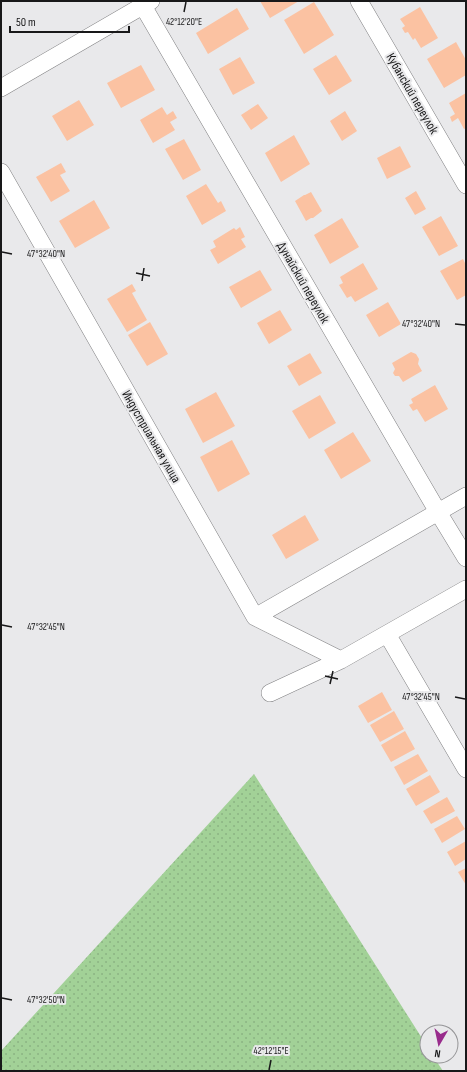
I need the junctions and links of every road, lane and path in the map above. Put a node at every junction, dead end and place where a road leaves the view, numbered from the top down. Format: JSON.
{"nodes":[{"id":1,"x":359,"y":1,"type":"edge"},
{"id":2,"x":147,"y":3,"type":"edge"},
{"id":3,"x":1,"y":88,"type":"edge"},
{"id":4,"x":1,"y":172,"type":"edge"},
{"id":5,"x":466,"y":185,"type":"edge"},
{"id":6,"x":466,"y":496,"type":"edge"},
{"id":7,"x":438,"y":512,"type":"junction"},
{"id":8,"x":466,"y":558,"type":"edge"},
{"id":9,"x":466,"y":590,"type":"edge"},
{"id":10,"x":255,"y":617,"type":"junction"},
{"id":11,"x":387,"y":634,"type":"junction"},
{"id":12,"x":341,"y":660,"type":"junction"},
{"id":13,"x":270,"y":693,"type":"dead end"},
{"id":14,"x":466,"y":769,"type":"edge"}],
"edges":[{"from":1,"to":5,"type":"street","name":"Кубанский переулок"},
{"from":2,"to":3,"type":"street"},
{"from":2,"to":7,"type":"street","name":"Дунайский переулок"},
{"from":4,"to":10,"type":"street","name":"Индустриальная улица"},
{"from":6,"to":7,"type":"street"},
{"from":7,"to":8,"type":"street","name":"Дунайский переулок"},
{"from":7,"to":10,"type":"street"},
{"from":9,"to":11,"type":"street"},
{"from":10,"to":12,"type":"street"},
{"from":11,"to":12,"type":"street"},
{"from":11,"to":14,"type":"street"},
{"from":12,"to":13,"type":"street"}]}
